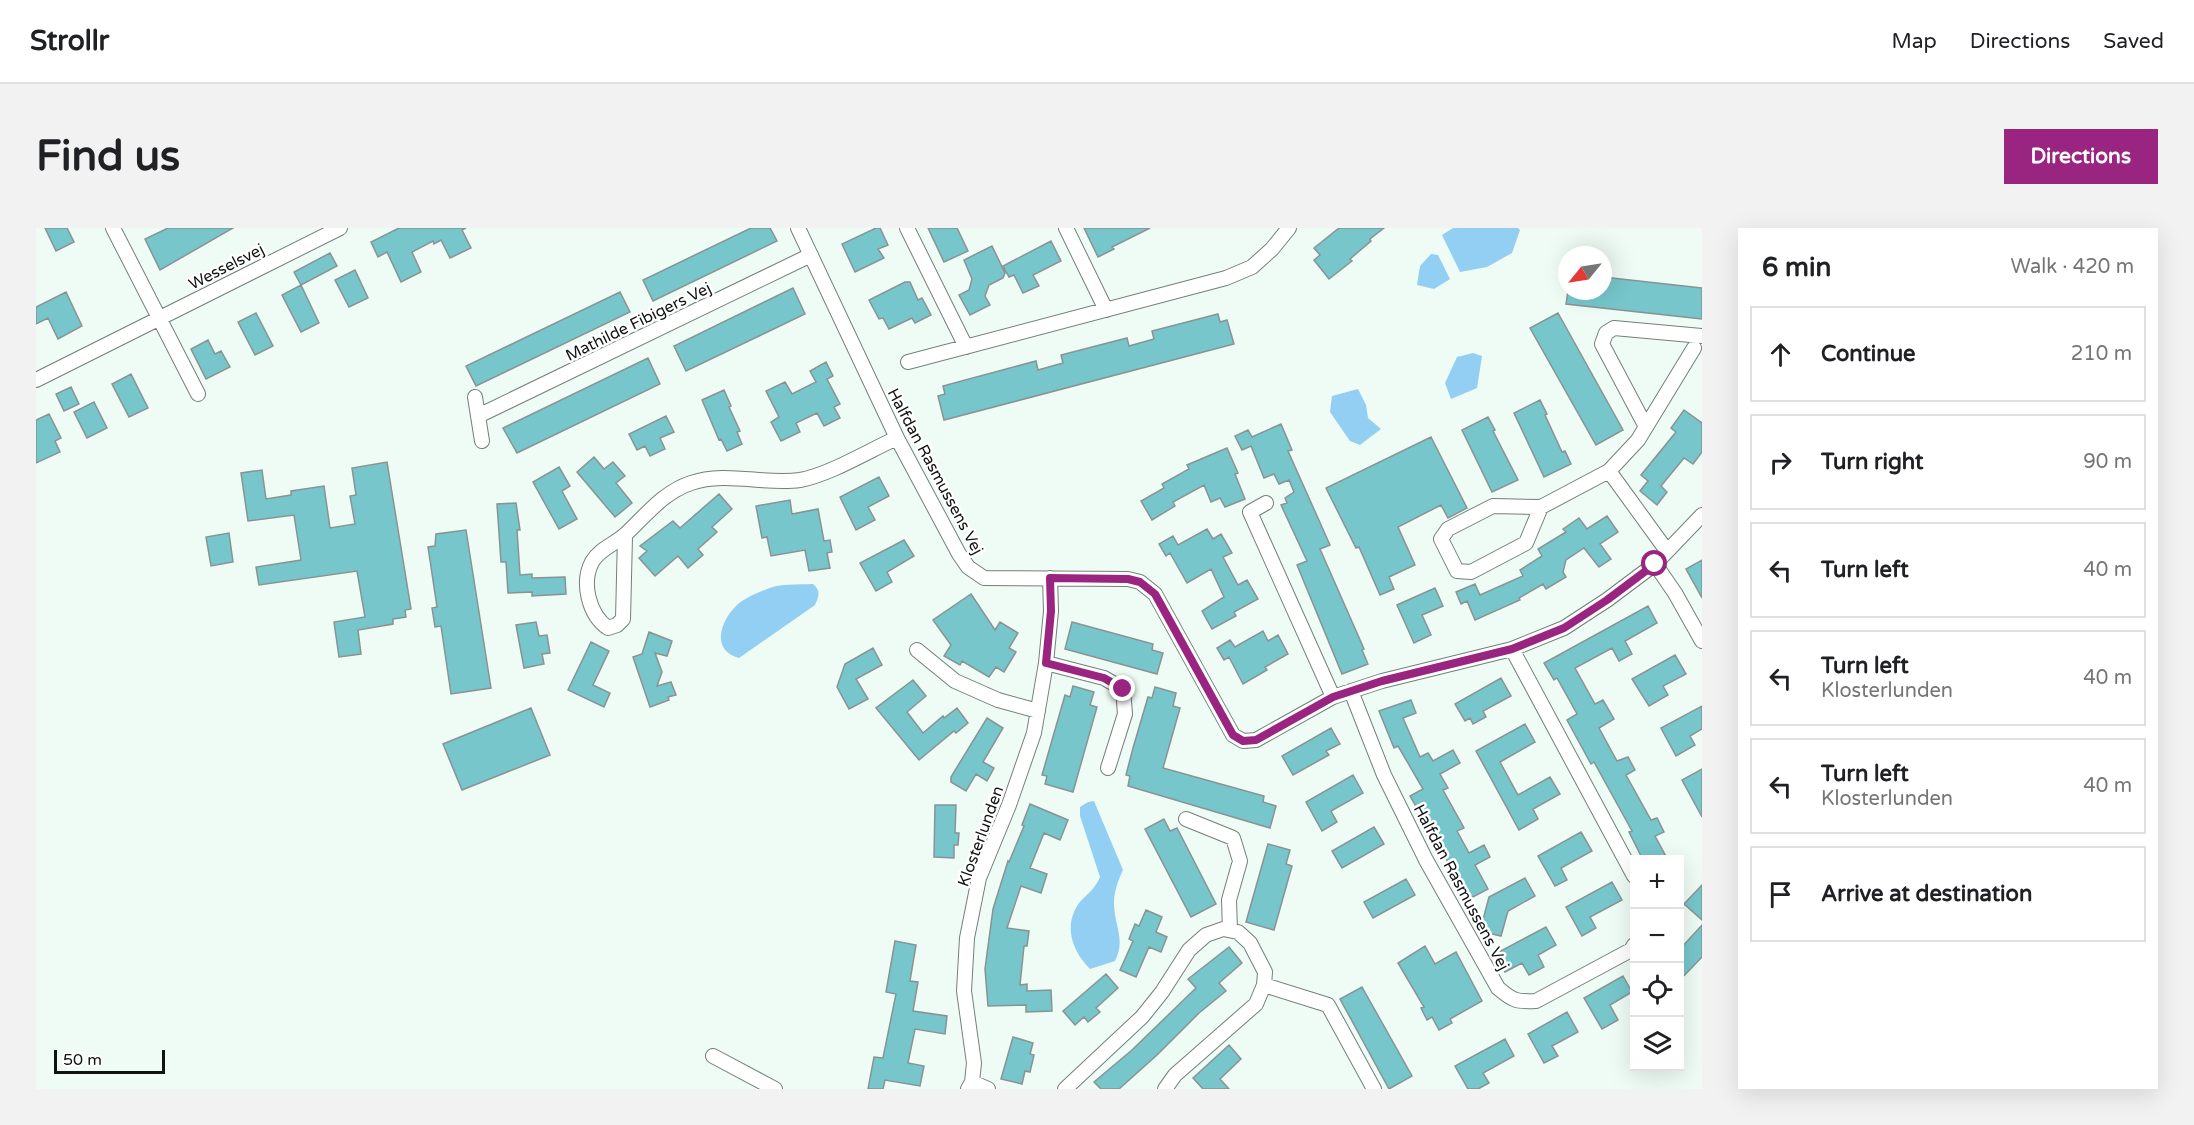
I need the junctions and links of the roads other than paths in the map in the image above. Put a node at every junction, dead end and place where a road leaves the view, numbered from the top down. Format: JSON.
{"nodes":[{"id":1,"x":113,"y":228,"type":"edge"},
{"id":2,"x":340,"y":228,"type":"edge"},
{"id":3,"x":798,"y":228,"type":"edge"},
{"id":4,"x":908,"y":228,"type":"edge"},
{"id":5,"x":1066,"y":228,"type":"edge"},
{"id":6,"x":1289,"y":228,"type":"edge"},
{"id":7,"x":811,"y":255,"type":"junction"},
{"id":8,"x":1106,"y":310,"type":"junction"},
{"id":9,"x":159,"y":318,"type":"junction"},
{"id":10,"x":1702,"y":336,"type":"edge"},
{"id":11,"x":966,"y":347,"type":"junction"},
{"id":12,"x":1694,"y":348,"type":"dead end"},
{"id":13,"x":908,"y":362,"type":"dead end"},
{"id":14,"x":36,"y":380,"type":"edge"},
{"id":15,"x":198,"y":394,"type":"dead end"},
{"id":16,"x":475,"y":397,"type":"dead end"},
{"id":17,"x":478,"y":417,"type":"junction"},
{"id":18,"x":1646,"y":427,"type":"junction"},
{"id":19,"x":897,"y":438,"type":"junction"},
{"id":20,"x":483,"y":441,"type":"dead end"},
{"id":21,"x":1609,"y":471,"type":"junction"},
{"id":22,"x":1266,"y":503,"type":"dead end"},
{"id":23,"x":1541,"y":507,"type":"junction"},
{"id":24,"x":1702,"y":515,"type":"edge"},
{"id":25,"x":625,"y":536,"type":"junction"},
{"id":26,"x":1667,"y":551,"type":"junction"},
{"id":27,"x":1655,"y":564,"type":"junction"},
{"id":28,"x":1050,"y":578,"type":"junction"},
{"id":29,"x":1702,"y":641,"type":"edge"},
{"id":30,"x":1512,"y":649,"type":"junction"},
{"id":31,"x":917,"y":650,"type":"dead end"},
{"id":32,"x":1046,"y":663,"type":"junction"},
{"id":33,"x":1351,"y":691,"type":"junction"},
{"id":34,"x":1333,"y":697,"type":"junction"},
{"id":35,"x":1038,"y":711,"type":"junction"},
{"id":36,"x":1108,"y":768,"type":"dead end"},
{"id":37,"x":1186,"y":819,"type":"dead end"},
{"id":38,"x":1630,"y":867,"type":"edge"},
{"id":39,"x":1230,"y":930,"type":"junction"},
{"id":40,"x":1630,"y":951,"type":"edge"},
{"id":41,"x":1264,"y":985,"type":"junction"},
{"id":42,"x":713,"y":1056,"type":"dead end"},
{"id":43,"x":970,"y":1086,"type":"edge"},
{"id":44,"x":775,"y":1089,"type":"edge"},
{"id":45,"x":988,"y":1089,"type":"edge"},
{"id":46,"x":1065,"y":1089,"type":"edge"},
{"id":47,"x":1165,"y":1089,"type":"edge"},
{"id":48,"x":1374,"y":1089,"type":"edge"}],
"edges":[{"from":1,"to":9,"type":"street"},
{"from":2,"to":9,"type":"street","name":"Wesselsvej"},
{"from":3,"to":7,"type":"street","name":"Halfdan Rasmussens Vej"},
{"from":4,"to":11,"type":"street"},
{"from":5,"to":8,"type":"street"},
{"from":6,"to":8,"type":"street"},
{"from":7,"to":17,"type":"street","name":"Mathilde Fibigers Vej"},
{"from":7,"to":19,"type":"street","name":"Halfdan Rasmussens Vej"},
{"from":8,"to":11,"type":"street"},
{"from":9,"to":14,"type":"street","name":"Wesselsvej"},
{"from":9,"to":15,"type":"street"},
{"from":10,"to":18,"type":"street"},
{"from":11,"to":13,"type":"street"},
{"from":12,"to":18,"type":"street"},
{"from":16,"to":17,"type":"street"},
{"from":17,"to":20,"type":"street"},
{"from":18,"to":21,"type":"street"},
{"from":19,"to":25,"type":"street"},
{"from":19,"to":28,"type":"street","name":"Halfdan Rasmussens Vej"},
{"from":21,"to":23,"type":"street"},
{"from":21,"to":26,"type":"street"},
{"from":22,"to":34,"type":"street"},
{"from":23,"to":23,"type":"street"},
{"from":24,"to":26,"type":"street","name":"Halfdan Rasmussens Vej"},
{"from":25,"to":25,"type":"street"},
{"from":26,"to":27,"type":"street","name":"Halfdan Rasmussens Vej"},
{"from":27,"to":29,"type":"street"},
{"from":27,"to":30,"type":"street","name":"Halfdan Rasmussens Vej"},
{"from":28,"to":32,"type":"street","name":"Klosterlunden"},
{"from":28,"to":34,"type":"street","name":"Halfdan Rasmussens Vej"},
{"from":30,"to":33,"type":"street","name":"Halfdan Rasmussens Vej"},
{"from":30,"to":38,"type":"street"},
{"from":31,"to":35,"type":"street"},
{"from":32,"to":35,"type":"street","name":"Klosterlunden"},
{"from":32,"to":36,"type":"street"},
{"from":33,"to":34,"type":"street","name":"Halfdan Rasmussens Vej"},
{"from":33,"to":40,"type":"street","name":"Halfdan Rasmussens Vej"},
{"from":35,"to":43,"type":"street","name":"Klosterlunden"},
{"from":37,"to":39,"type":"street"},
{"from":39,"to":41,"type":"street"},
{"from":39,"to":46,"type":"street"},
{"from":41,"to":47,"type":"street"},
{"from":41,"to":48,"type":"street"},
{"from":42,"to":44,"type":"street"},
{"from":43,"to":45,"type":"street","name":"Klosterlunden"}]}
